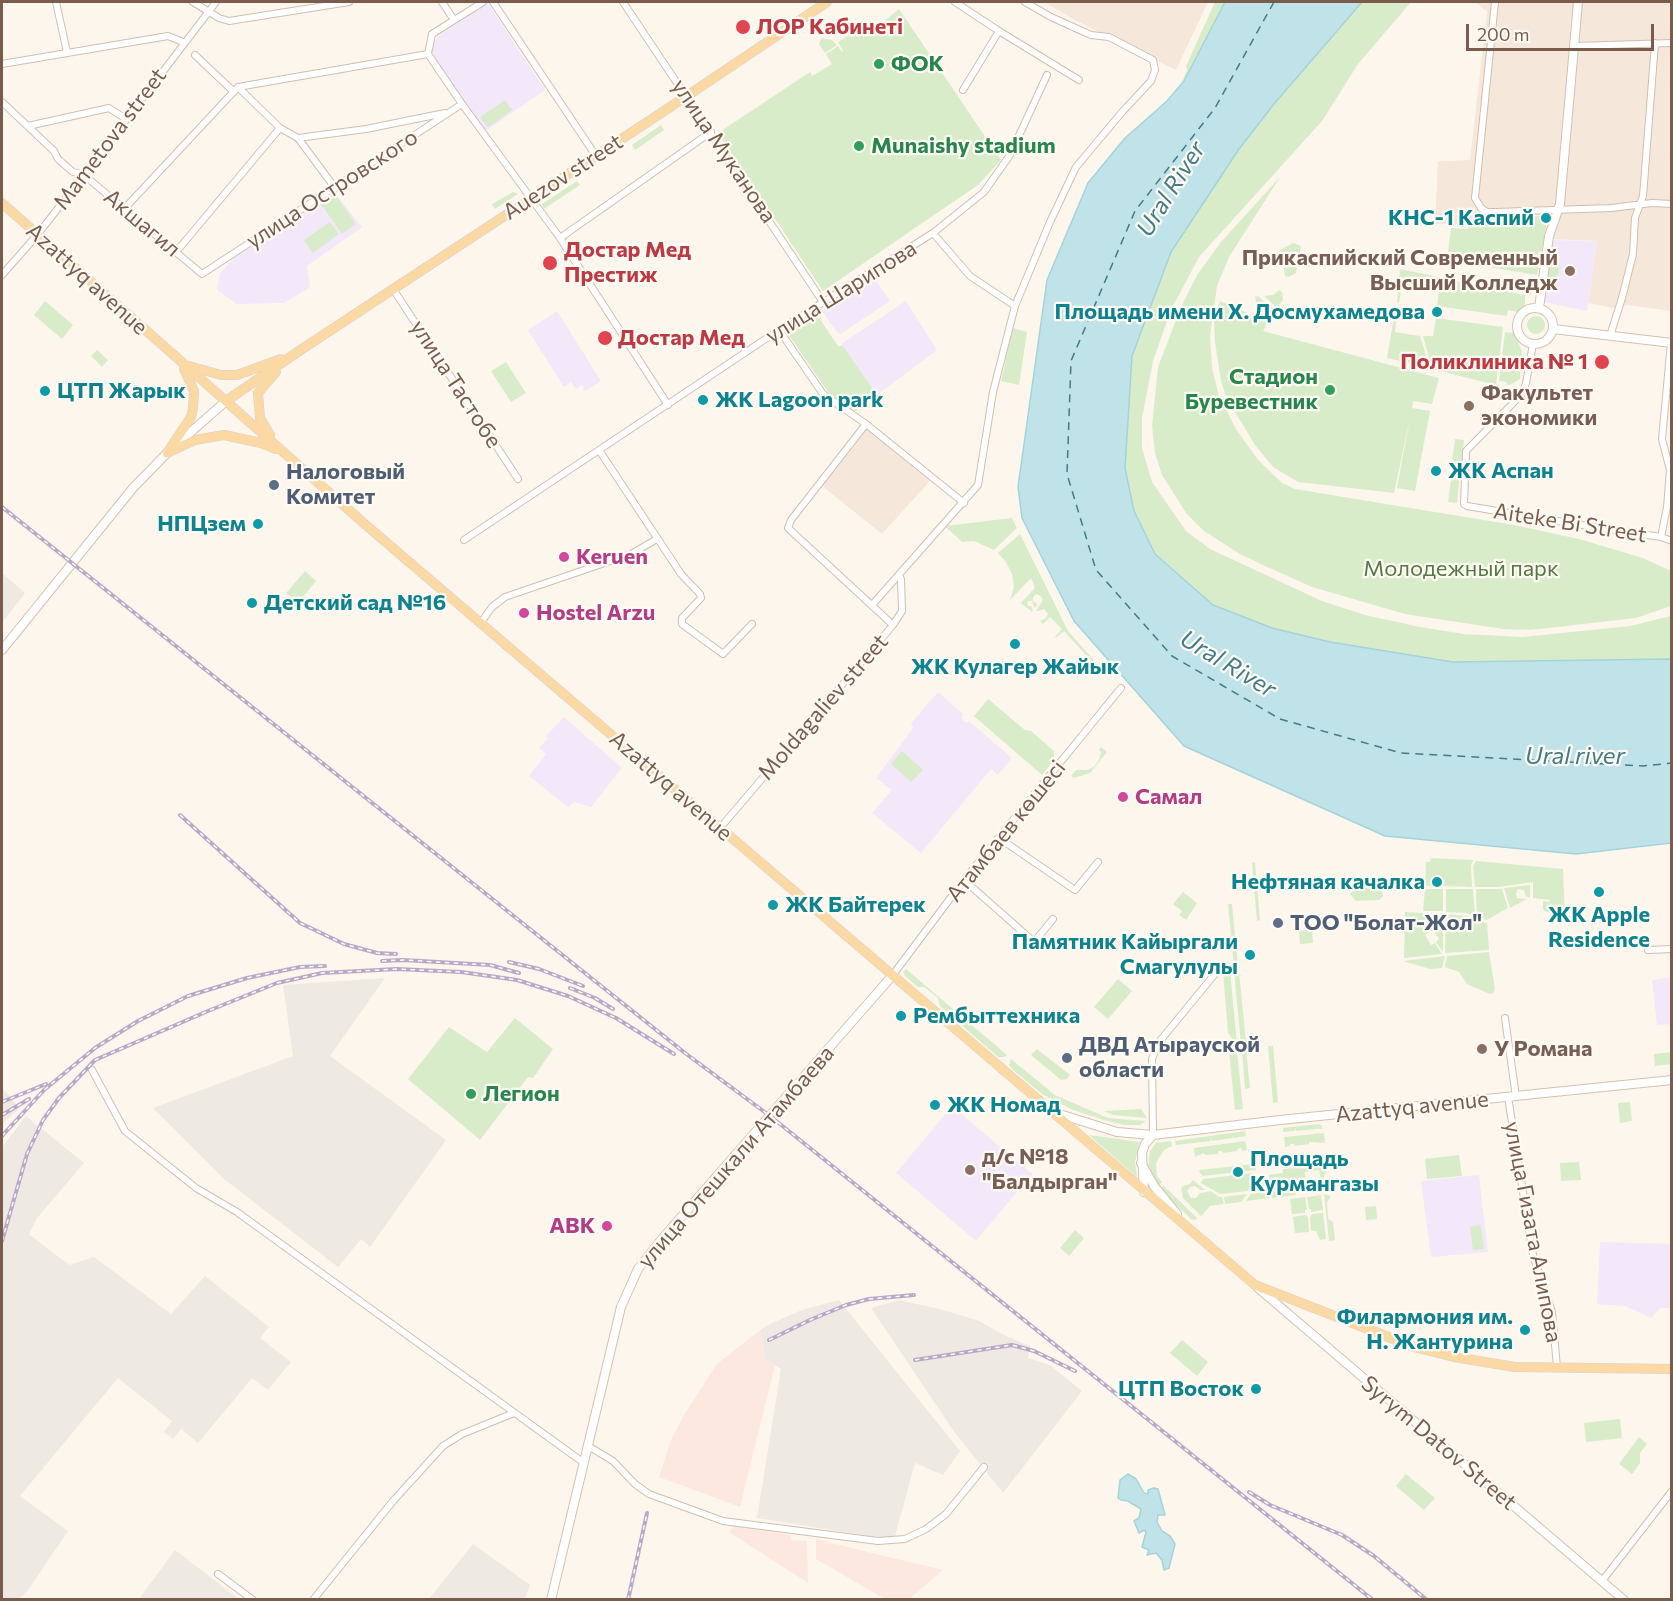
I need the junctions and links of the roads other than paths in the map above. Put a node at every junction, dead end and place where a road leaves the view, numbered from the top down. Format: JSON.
{"nodes":[{"id":1,"x":56,"y":2,"type":"edge"},
{"id":2,"x":193,"y":2,"type":"edge"},
{"id":3,"x":216,"y":2,"type":"edge"},
{"id":4,"x":349,"y":2,"type":"edge"},
{"id":5,"x":442,"y":2,"type":"edge"},
{"id":6,"x":483,"y":2,"type":"edge"},
{"id":7,"x":493,"y":2,"type":"edge"},
{"id":8,"x":623,"y":2,"type":"edge"},
{"id":9,"x":827,"y":2,"type":"edge"},
{"id":10,"x":955,"y":2,"type":"edge"},
{"id":11,"x":1025,"y":2,"type":"edge"},
{"id":12,"x":1495,"y":2,"type":"edge"},
{"id":13,"x":1578,"y":2,"type":"edge"},
{"id":14,"x":208,"y":12,"type":"junction"},
{"id":15,"x":454,"y":20,"type":"junction"},
{"id":16,"x":999,"y":31,"type":"junction"},
{"id":17,"x":183,"y":42,"type":"junction"},
{"id":18,"x":1655,"y":43,"type":"junction"},
{"id":19,"x":1671,"y":43,"type":"edge"},
{"id":20,"x":1574,"y":46,"type":"junction"},
{"id":21,"x":67,"y":52,"type":"junction"},
{"id":22,"x":428,"y":54,"type":"junction"},
{"id":23,"x":195,"y":55,"type":"dead end"},
{"id":24,"x":2,"y":64,"type":"edge"},
{"id":25,"x":1047,"y":75,"type":"dead end"},
{"id":26,"x":1079,"y":80,"type":"dead end"},
{"id":27,"x":236,"y":90,"type":"junction"},
{"id":28,"x":963,"y":90,"type":"dead end"},
{"id":29,"x":687,"y":96,"type":"junction"},
{"id":30,"x":2,"y":102,"type":"edge"},
{"id":31,"x":462,"y":104,"type":"junction"},
{"id":32,"x":450,"y":112,"type":"junction"},
{"id":33,"x":126,"y":119,"type":"junction"},
{"id":34,"x":28,"y":126,"type":"junction"},
{"id":35,"x":280,"y":128,"type":"junction"},
{"id":36,"x":711,"y":132,"type":"junction"},
{"id":37,"x":298,"y":138,"type":"junction"},
{"id":38,"x":596,"y":156,"type":"junction"},
{"id":39,"x":84,"y":175,"type":"junction"},
{"id":40,"x":335,"y":188,"type":"junction"},
{"id":41,"x":532,"y":198,"type":"junction"},
{"id":42,"x":2,"y":203,"type":"edge"},
{"id":43,"x":1641,"y":204,"type":"junction"},
{"id":44,"x":1671,"y":204,"type":"edge"},
{"id":45,"x":125,"y":208,"type":"junction"},
{"id":46,"x":1557,"y":209,"type":"junction"},
{"id":47,"x":933,"y":233,"type":"junction"},
{"id":48,"x":38,"y":234,"type":"junction"},
{"id":49,"x":560,"y":238,"type":"junction"},
{"id":50,"x":176,"y":252,"type":"junction"},
{"id":51,"x":202,"y":274,"type":"joint"},
{"id":52,"x":2,"y":275,"type":"edge"},
{"id":53,"x":393,"y":289,"type":"junction"},
{"id":54,"x":823,"y":302,"type":"junction"},
{"id":55,"x":1015,"y":306,"type":"junction"},
{"id":56,"x":1539,"y":308,"type":"junction"},
{"id":57,"x":1553,"y":329,"type":"junction"},
{"id":58,"x":779,"y":330,"type":"junction"},
{"id":59,"x":1610,"y":336,"type":"junction"},
{"id":60,"x":1671,"y":343,"type":"edge"},
{"id":61,"x":1533,"y":344,"type":"junction"},
{"id":62,"x":292,"y":355,"type":"junction"},
{"id":63,"x":174,"y":357,"type":"junction"},
{"id":64,"x":226,"y":401,"type":"junction"},
{"id":65,"x":668,"y":405,"type":"junction"},
{"id":66,"x":1668,"y":408,"type":"edge"},
{"id":67,"x":866,"y":424,"type":"junction"},
{"id":68,"x":599,"y":450,"type":"junction"},
{"id":69,"x":167,"y":453,"type":"junction"},
{"id":70,"x":288,"y":457,"type":"junction"},
{"id":71,"x":518,"y":479,"type":"dead end"},
{"id":72,"x":964,"y":503,"type":"junction"},
{"id":73,"x":1661,"y":537,"type":"junction"},
{"id":74,"x":657,"y":539,"type":"junction"},
{"id":75,"x":464,"y":540,"type":"dead end"},
{"id":76,"x":1671,"y":541,"type":"edge"},
{"id":77,"x":899,"y":576,"type":"junction"},
{"id":78,"x":872,"y":605,"type":"junction"},
{"id":79,"x":480,"y":624,"type":"junction"},
{"id":80,"x":752,"y":624,"type":"dead end"},
{"id":81,"x":893,"y":624,"type":"junction"},
{"id":82,"x":2,"y":650,"type":"edge"},
{"id":83,"x":1121,"y":688,"type":"dead end"},
{"id":84,"x":720,"y":828,"type":"junction"},
{"id":85,"x":999,"y":838,"type":"junction"},
{"id":86,"x":1098,"y":862,"type":"dead end"},
{"id":87,"x":964,"y":880,"type":"junction"},
{"id":88,"x":1053,"y":919,"type":"dead end"},
{"id":89,"x":1671,"y":949,"type":"edge"},
{"id":90,"x":1648,"y":950,"type":"dead end"},
{"id":91,"x":1219,"y":969,"type":"dead end"},
{"id":92,"x":892,"y":976,"type":"junction"},
{"id":93,"x":1505,"y":1018,"type":"dead end"},
{"id":94,"x":92,"y":1070,"type":"dead end"},
{"id":95,"x":1671,"y":1080,"type":"edge"},
{"id":96,"x":1512,"y":1097,"type":"junction"},
{"id":97,"x":1053,"y":1112,"type":"junction"},
{"id":98,"x":1153,"y":1135,"type":"junction"},
{"id":99,"x":1141,"y":1163,"type":"junction"},
{"id":100,"x":1144,"y":1192,"type":"junction"},
{"id":101,"x":1190,"y":1231,"type":"junction"},
{"id":102,"x":1255,"y":1285,"type":"junction"},
{"id":103,"x":1557,"y":1367,"type":"junction"},
{"id":104,"x":1671,"y":1369,"type":"edge"},
{"id":105,"x":514,"y":1413,"type":"junction"},
{"id":106,"x":588,"y":1446,"type":"junction"},
{"id":107,"x":584,"y":1463,"type":"junction"},
{"id":108,"x":984,"y":1467,"type":"dead end"},
{"id":109,"x":1671,"y":1491,"type":"edge"},
{"id":110,"x":218,"y":1574,"type":"dead end"},
{"id":111,"x":1602,"y":1581,"type":"junction"},
{"id":112,"x":253,"y":1599,"type":"edge"},
{"id":113,"x":313,"y":1599,"type":"edge"},
{"id":114,"x":551,"y":1599,"type":"edge"},
{"id":115,"x":1624,"y":1599,"type":"edge"}],
"edges":[{"from":1,"to":21,"type":"street"},
{"from":2,"to":14,"type":"street"},
{"from":3,"to":14,"type":"street","name":"Mametova street"},
{"from":4,"to":14,"type":"street"},
{"from":5,"to":15,"type":"street"},
{"from":6,"to":15,"type":"street"},
{"from":7,"to":38,"type":"street"},
{"from":8,"to":29,"type":"street","name":"улица Муканова"},
{"from":9,"to":29,"type":"main road","name":"Auezov street"},
{"from":10,"to":16,"type":"street"},
{"from":11,"to":55,"type":"street"},
{"from":12,"to":46,"type":"street"},
{"from":13,"to":20,"type":"street"},
{"from":14,"to":17,"type":"street","name":"Mametova street"},
{"from":15,"to":22,"type":"street"},
{"from":16,"to":26,"type":"street"},
{"from":16,"to":28,"type":"street"},
{"from":17,"to":21,"type":"street"},
{"from":17,"to":33,"type":"street","name":"Mametova street"},
{"from":18,"to":19,"type":"street"},
{"from":18,"to":20,"type":"street"},
{"from":18,"to":43,"type":"street"},
{"from":20,"to":46,"type":"street"},
{"from":21,"to":24,"type":"street"},
{"from":22,"to":27,"type":"street"},
{"from":22,"to":31,"type":"street"},
{"from":23,"to":27,"type":"street"},
{"from":25,"to":47,"type":"street","name":"улица Шарипова"},
{"from":27,"to":35,"type":"street"},
{"from":27,"to":45,"type":"street"},
{"from":29,"to":36,"type":"street","name":"улица Муканова"},
{"from":29,"to":38,"type":"main road","name":"Auezov street"},
{"from":30,"to":34,"type":"street","name":"Акшагил"},
{"from":31,"to":32,"type":"street","name":"улица Островского"},
{"from":31,"to":41,"type":"street"},
{"from":32,"to":37,"type":"street"},
{"from":32,"to":40,"type":"street","name":"улица Островского"},
{"from":33,"to":34,"type":"street"},
{"from":33,"to":39,"type":"street","name":"Mametova street"},
{"from":34,"to":39,"type":"street","name":"Акшагил"},
{"from":35,"to":37,"type":"street"},
{"from":35,"to":50,"type":"street"},
{"from":36,"to":49,"type":"street"},
{"from":36,"to":54,"type":"street","name":"улица Муканова"},
{"from":37,"to":40,"type":"street"},
{"from":38,"to":41,"type":"main road","name":"Auezov street"},
{"from":39,"to":45,"type":"street","name":"Акшагил"},
{"from":39,"to":48,"type":"street","name":"Mametova street"},
{"from":40,"to":51,"type":"street","name":"улица Островского"},
{"from":41,"to":49,"type":"street"},
{"from":41,"to":53,"type":"main road","name":"Auezov street"},
{"from":42,"to":48,"type":"main road","name":"Azattyq avenue"},
{"from":43,"to":44,"type":"street"},
{"from":43,"to":46,"type":"street"},
{"from":43,"to":59,"type":"street"},
{"from":45,"to":50,"type":"street","name":"Акшагил"},
{"from":46,"to":56,"type":"street"},
{"from":47,"to":54,"type":"street","name":"улица Шарипова"},
{"from":47,"to":55,"type":"street"},
{"from":48,"to":52,"type":"street","name":"Mametova street"},
{"from":48,"to":63,"type":"main road","name":"Azattyq avenue"},
{"from":49,"to":65,"type":"street"},
{"from":50,"to":51,"type":"street","name":"Акшагил"},
{"from":53,"to":62,"type":"main road","name":"Auezov street"},
{"from":53,"to":71,"type":"street","name":"улица Тастобе"},
{"from":54,"to":58,"type":"street","name":"улица Шарипова"},
{"from":55,"to":72,"type":"street"},
{"from":56,"to":57,"type":"street"},
{"from":56,"to":61,"type":"street"},
{"from":57,"to":59,"type":"street"},
{"from":57,"to":61,"type":"street"},
{"from":58,"to":65,"type":"street","name":"улица Шарипова"},
{"from":58,"to":67,"type":"street"},
{"from":59,"to":60,"type":"street"},
{"from":60,"to":66,"type":"street"},
{"from":61,"to":73,"type":"street","name":"Aiteke Bi Street"},
{"from":62,"to":63,"type":"main road"},
{"from":62,"to":64,"type":"main road"},
{"from":62,"to":70,"type":"main road"},
{"from":63,"to":64,"type":"main road","name":"Azattyq avenue"},
{"from":63,"to":69,"type":"main road"},
{"from":64,"to":69,"type":"street"},
{"from":64,"to":70,"type":"main road","name":"Azattyq avenue"},
{"from":65,"to":68,"type":"street","name":"улица Шарипова"},
{"from":66,"to":73,"type":"street"},
{"from":67,"to":72,"type":"street"},
{"from":67,"to":78,"type":"street"},
{"from":68,"to":74,"type":"street"},
{"from":68,"to":75,"type":"street","name":"улица Шарипова"},
{"from":69,"to":70,"type":"main road"},
{"from":69,"to":82,"type":"street"},
{"from":70,"to":79,"type":"main road","name":"Azattyq avenue"},
{"from":72,"to":77,"type":"street"},
{"from":73,"to":76,"type":"street","name":"Aiteke Bi Street"},
{"from":74,"to":79,"type":"street"},
{"from":74,"to":80,"type":"street"},
{"from":77,"to":78,"type":"street"},
{"from":77,"to":81,"type":"street","name":"Moldagaliev street"},
{"from":78,"to":81,"type":"street"},
{"from":79,"to":84,"type":"main road","name":"Azattyq avenue"},
{"from":81,"to":84,"type":"street","name":"Moldagaliev street"},
{"from":83,"to":85,"type":"street","name":"Атамбаев көшесі"},
{"from":84,"to":92,"type":"main road","name":"Azattyq avenue"},
{"from":85,"to":86,"type":"street"},
{"from":85,"to":87,"type":"street","name":"Атамбаев көшесі"},
{"from":87,"to":88,"type":"street"},
{"from":87,"to":92,"type":"street","name":"Атамбаев көшесі"},
{"from":89,"to":90,"type":"street"},
{"from":91,"to":98,"type":"street"},
{"from":92,"to":97,"type":"main road","name":"Azattyq avenue"},
{"from":92,"to":106,"type":"street","name":"улица Отешкали Атамбаева"},
{"from":93,"to":96,"type":"street","name":"улица Гизата Алипова"},
{"from":94,"to":105,"type":"street"},
{"from":95,"to":96,"type":"street","name":"Azattyq avenue"},
{"from":96,"to":98,"type":"street","name":"Azattyq avenue"},
{"from":96,"to":103,"type":"street","name":"улица Гизата Алипова"},
{"from":97,"to":98,"type":"street","name":"Azattyq avenue"},
{"from":97,"to":100,"type":"main road","name":"Azattyq avenue"},
{"from":98,"to":99,"type":"street"},
{"from":99,"to":100,"type":"street"},
{"from":99,"to":101,"type":"street"},
{"from":100,"to":101,"type":"main road","name":"Azattyq avenue"},
{"from":101,"to":102,"type":"main road","name":"Azattyq avenue"},
{"from":102,"to":103,"type":"main road","name":"Azattyq avenue"},
{"from":102,"to":111,"type":"street","name":"Syrym Datov Street"},
{"from":103,"to":104,"type":"main road","name":"Azattyq avenue"},
{"from":105,"to":107,"type":"street"},
{"from":105,"to":113,"type":"street"},
{"from":106,"to":107,"type":"street","name":"улица Отешкали Атамбаева"},
{"from":106,"to":108,"type":"street"},
{"from":107,"to":114,"type":"street","name":"улица Отешкали Атамбаева"},
{"from":109,"to":111,"type":"street"},
{"from":110,"to":112,"type":"street"},
{"from":111,"to":115,"type":"street","name":"Syrym Datov Street"}]}
